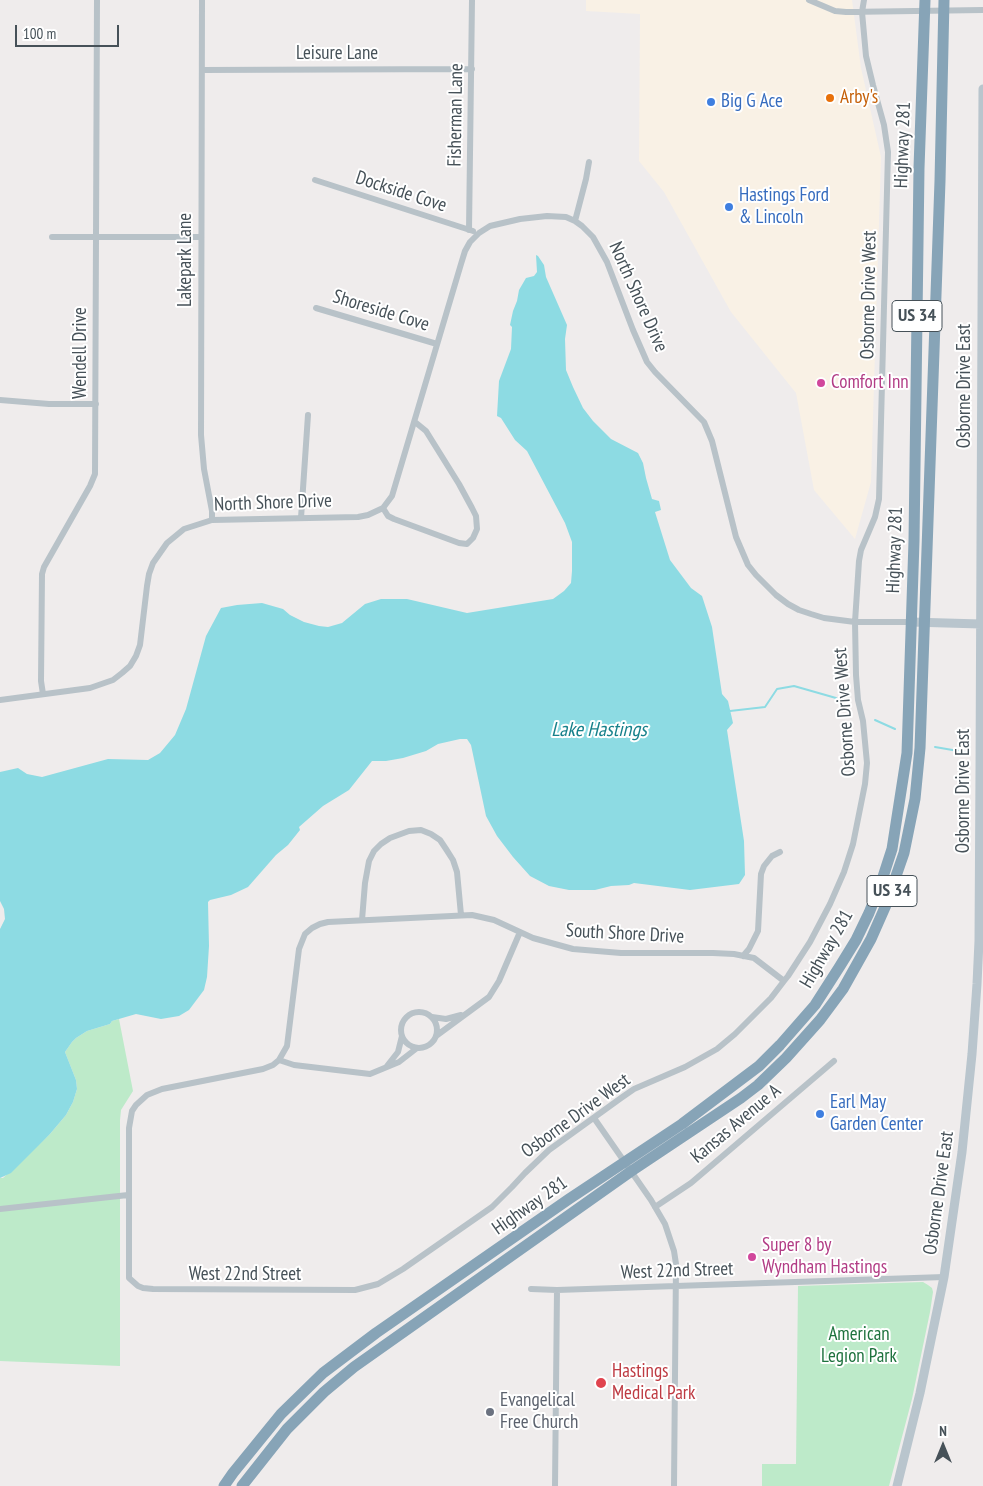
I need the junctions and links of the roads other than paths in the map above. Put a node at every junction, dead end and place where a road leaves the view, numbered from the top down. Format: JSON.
{"nodes":[{"id":1,"x":97,"y":0,"type":"edge"},
{"id":2,"x":202,"y":0,"type":"edge"},
{"id":3,"x":472,"y":0,"type":"edge"},
{"id":4,"x":809,"y":0,"type":"edge"},
{"id":5,"x":864,"y":0,"type":"edge"},
{"id":6,"x":925,"y":5,"type":"edge"},
{"id":7,"x":944,"y":5,"type":"edge"},
{"id":8,"x":983,"y":10,"type":"edge"},
{"id":9,"x":862,"y":12,"type":"junction"},
{"id":10,"x":472,"y":69,"type":"junction"},
{"id":11,"x":202,"y":70,"type":"junction"},
{"id":12,"x":983,"y":89,"type":"edge"},
{"id":13,"x":983,"y":151,"type":"edge"},
{"id":14,"x":589,"y":162,"type":"dead end"},
{"id":15,"x":315,"y":180,"type":"dead end"},
{"id":16,"x":574,"y":220,"type":"junction"},
{"id":17,"x":470,"y":230,"type":"junction"},
{"id":18,"x":479,"y":233,"type":"junction"},
{"id":19,"x":52,"y":237,"type":"dead end"},
{"id":20,"x":97,"y":237,"type":"junction"},
{"id":21,"x":201,"y":237,"type":"junction"},
{"id":22,"x":316,"y":308,"type":"dead end"},
{"id":23,"x":437,"y":344,"type":"junction"},
{"id":24,"x":0,"y":400,"type":"edge"},
{"id":25,"x":96,"y":404,"type":"junction"},
{"id":26,"x":308,"y":415,"type":"dead end"},
{"id":27,"x":415,"y":422,"type":"junction"},
{"id":28,"x":383,"y":508,"type":"junction"},
{"id":29,"x":301,"y":518,"type":"junction"},
{"id":30,"x":212,"y":520,"type":"junction"},
{"id":31,"x":855,"y":622,"type":"junction"},
{"id":32,"x":910,"y":622,"type":"junction"},
{"id":33,"x":924,"y":622,"type":"junction"},
{"id":34,"x":981,"y":624,"type":"junction"},
{"id":35,"x":43,"y":694,"type":"junction"},
{"id":36,"x":0,"y":700,"type":"edge"},
{"id":37,"x":981,"y":845,"type":"edge"},
{"id":38,"x":780,"y":852,"type":"dead end"},
{"id":39,"x":461,"y":915,"type":"junction"},
{"id":40,"x":362,"y":920,"type":"junction"},
{"id":41,"x":520,"y":932,"type":"junction"},
{"id":42,"x":743,"y":956,"type":"junction"},
{"id":43,"x":784,"y":981,"type":"junction"},
{"id":44,"x":463,"y":1015,"type":"junction"},
{"id":45,"x":431,"y":1017,"type":"junction"},
{"id":46,"x":402,"y":1036,"type":"junction"},
{"id":47,"x":436,"y":1036,"type":"junction"},
{"id":48,"x":417,"y":1048,"type":"junction"},
{"id":49,"x":279,"y":1060,"type":"junction"},
{"id":50,"x":834,"y":1061,"type":"dead end"},
{"id":51,"x":386,"y":1067,"type":"junction"},
{"id":52,"x":594,"y":1118,"type":"junction"},
{"id":53,"x":627,"y":1168,"type":"junction"},
{"id":54,"x":128,"y":1195,"type":"junction"},
{"id":55,"x":655,"y":1207,"type":"junction"},
{"id":56,"x":0,"y":1209,"type":"edge"},
{"id":57,"x":944,"y":1277,"type":"junction"},
{"id":58,"x":676,"y":1286,"type":"junction"},
{"id":59,"x":531,"y":1289,"type":"dead end"},
{"id":60,"x":341,"y":1290,"type":"joint"},
{"id":61,"x":557,"y":1290,"type":"junction"},
{"id":62,"x":224,"y":1486,"type":"edge"},
{"id":63,"x":242,"y":1486,"type":"edge"},
{"id":64,"x":555,"y":1486,"type":"edge"},
{"id":65,"x":674,"y":1486,"type":"edge"},
{"id":66,"x":897,"y":1486,"type":"edge"}],
"edges":[{"from":1,"to":20,"type":"street","name":"Wendell Drive"},
{"from":2,"to":11,"type":"street","name":"Lakepark Lane"},
{"from":3,"to":10,"type":"street","name":"Fisherman Lane"},
{"from":4,"to":9,"type":"street"},
{"from":5,"to":9,"type":"street","name":"Osborne Drive West"},
{"from":6,"to":7,"type":"street"},
{"from":6,"to":9,"type":"street"},
{"from":6,"to":32,"type":"highway","name":"Highway 281","number":"US 34"},
{"from":7,"to":8,"type":"street"},
{"from":7,"to":33,"type":"highway","name":"Highway 281","number":"US 34"},
{"from":9,"to":31,"type":"street","name":"Osborne Drive West"},
{"from":10,"to":11,"type":"street","name":"Leisure Lane"},
{"from":10,"to":17,"type":"street","name":"Fisherman Lane"},
{"from":11,"to":21,"type":"street","name":"Lakepark Lane"},
{"from":12,"to":13,"type":"street","name":"Osborne Drive East"},
{"from":13,"to":34,"type":"street","name":"Osborne Drive East"},
{"from":14,"to":16,"type":"street"},
{"from":15,"to":17,"type":"street","name":"Dockside Cove"},
{"from":16,"to":18,"type":"street"},
{"from":16,"to":31,"type":"street","name":"North Shore Drive"},
{"from":17,"to":18,"type":"street","name":"Dockside Cove"},
{"from":18,"to":23,"type":"street"},
{"from":19,"to":20,"type":"street"},
{"from":20,"to":21,"type":"street"},
{"from":20,"to":25,"type":"street","name":"Wendell Drive"},
{"from":21,"to":30,"type":"street","name":"Lakepark Lane"},
{"from":22,"to":23,"type":"street","name":"Shoreside Cove"},
{"from":23,"to":27,"type":"street"},
{"from":24,"to":25,"type":"street"},
{"from":25,"to":35,"type":"street","name":"Wendell Drive"},
{"from":26,"to":29,"type":"street"},
{"from":27,"to":28,"type":"street"},
{"from":27,"to":28,"type":"street"},
{"from":28,"to":29,"type":"street","name":"North Shore Drive"},
{"from":29,"to":30,"type":"street","name":"North Shore Drive"},
{"from":30,"to":35,"type":"street","name":"North Shore Drive"},
{"from":31,"to":32,"type":"street","name":"North Shore Drive"},
{"from":31,"to":43,"type":"street","name":"Osborne Drive West"},
{"from":32,"to":33,"type":"street","name":"North Shore Drive"},
{"from":32,"to":53,"type":"highway","name":"Highway 281","number":"US 34"},
{"from":33,"to":34,"type":"street","name":"North Shore Drive"},
{"from":33,"to":53,"type":"highway","name":"Highway 281","number":"US 34"},
{"from":34,"to":37,"type":"street","name":"Osborne Drive East"},
{"from":35,"to":36,"type":"street","name":"North Shore Drive"},
{"from":37,"to":57,"type":"street","name":"Osborne Drive East"},
{"from":38,"to":42,"type":"street"},
{"from":39,"to":40,"type":"street","name":"South Shore Drive"},
{"from":39,"to":40,"type":"street"},
{"from":39,"to":41,"type":"street","name":"South Shore Drive"},
{"from":40,"to":49,"type":"street","name":"South Shore Drive"},
{"from":41,"to":42,"type":"street","name":"South Shore Drive"},
{"from":41,"to":44,"type":"street"},
{"from":42,"to":43,"type":"street","name":"South Shore Drive"},
{"from":43,"to":52,"type":"street","name":"Osborne Drive West"},
{"from":44,"to":45,"type":"street"},
{"from":44,"to":47,"type":"street"},
{"from":45,"to":46,"type":"street"},
{"from":45,"to":47,"type":"street"},
{"from":46,"to":48,"type":"street"},
{"from":46,"to":51,"type":"street"},
{"from":47,"to":48,"type":"street"},
{"from":48,"to":51,"type":"street"},
{"from":49,"to":51,"type":"street"},
{"from":49,"to":54,"type":"street"},
{"from":50,"to":55,"type":"street","name":"Kansas Avenue A"},
{"from":52,"to":53,"type":"street"},
{"from":52,"to":60,"type":"street","name":"Osborne Drive West"},
{"from":53,"to":55,"type":"street"},
{"from":53,"to":62,"type":"highway","name":"Highway 281","number":"US 34"},
{"from":53,"to":63,"type":"highway","name":"Highway 281","number":"US 34"},
{"from":54,"to":56,"type":"street"},
{"from":54,"to":60,"type":"street","name":"West 22nd Street"},
{"from":55,"to":58,"type":"street"},
{"from":57,"to":58,"type":"street","name":"West 22nd Street"},
{"from":57,"to":66,"type":"street","name":"Osborne Drive East"},
{"from":58,"to":61,"type":"street","name":"West 22nd Street"},
{"from":58,"to":65,"type":"street"},
{"from":59,"to":61,"type":"street","name":"West 22nd Street"},
{"from":61,"to":64,"type":"street"}]}
